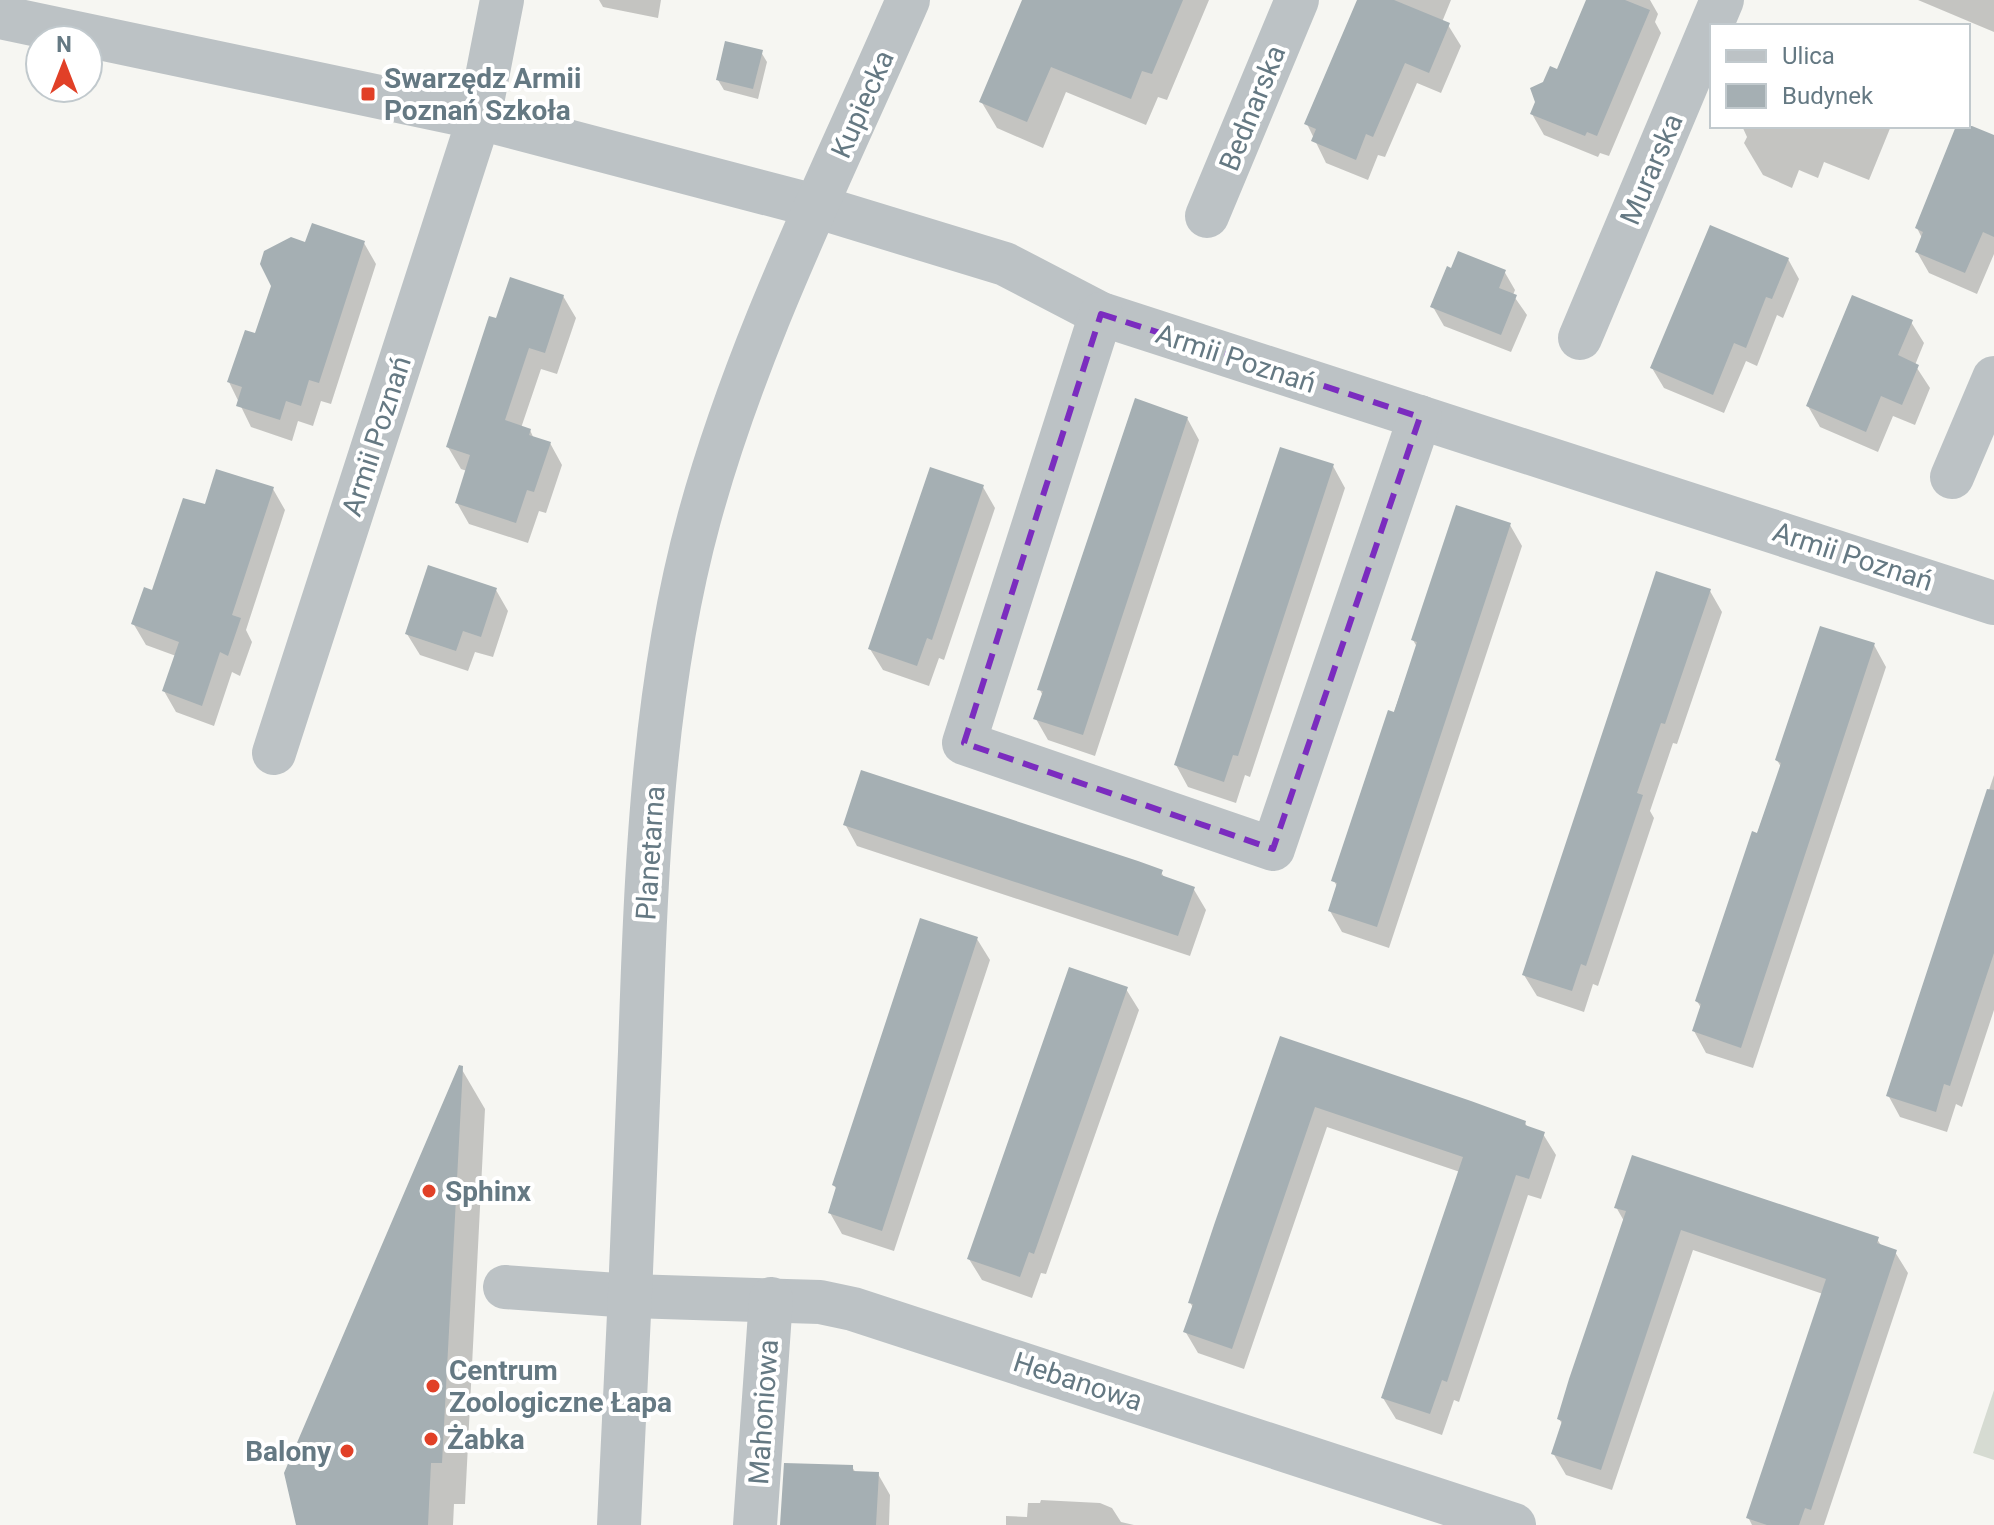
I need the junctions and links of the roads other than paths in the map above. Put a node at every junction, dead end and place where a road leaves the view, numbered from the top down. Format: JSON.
{"nodes":[{"id":1,"x":502,"y":0,"type":"edge"},
{"id":2,"x":908,"y":0,"type":"edge"},
{"id":3,"x":1297,"y":0,"type":"edge"},
{"id":4,"x":1722,"y":0,"type":"edge"},
{"id":5,"x":0,"y":17,"type":"edge"},
{"id":6,"x":1712,"y":24,"type":"edge"},
{"id":7,"x":1710,"y":29,"type":"edge"},
{"id":8,"x":479,"y":118,"type":"junction"},
{"id":9,"x":815,"y":206,"type":"junction"},
{"id":10,"x":1207,"y":216,"type":"dead end"},
{"id":11,"x":1101,"y":314,"type":"junction"},
{"id":12,"x":1580,"y":338,"type":"dead end"},
{"id":13,"x":1994,"y":378,"type":"edge"},
{"id":14,"x":1420,"y":417,"type":"junction"},
{"id":15,"x":1952,"y":477,"type":"dead end"},
{"id":16,"x":1994,"y":603,"type":"edge"},
{"id":17,"x":274,"y":753,"type":"dead end"},
{"id":18,"x":505,"y":1287,"type":"dead end"},
{"id":19,"x":631,"y":1296,"type":"junction"},
{"id":20,"x":771,"y":1299,"type":"junction"},
{"id":21,"x":1429,"y":1511,"type":"edge"},
{"id":22,"x":619,"y":1525,"type":"edge"},
{"id":23,"x":755,"y":1525,"type":"edge"},
{"id":24,"x":1514,"y":1525,"type":"edge"}],
"edges":[{"from":1,"to":8,"type":"street","name":"Armii Poznań"},
{"from":2,"to":9,"type":"street","name":"Kupiecka"},
{"from":3,"to":10,"type":"street","name":"Bednarska"},
{"from":4,"to":6,"type":"street","name":"Murarska"},
{"from":5,"to":8,"type":"street","name":"Armii Poznań"},
{"from":7,"to":12,"type":"street","name":"Murarska"},
{"from":8,"to":9,"type":"street","name":"Armii Poznań"},
{"from":8,"to":17,"type":"street","name":"Armii Poznań"},
{"from":9,"to":11,"type":"street","name":"Armii Poznań"},
{"from":9,"to":19,"type":"street","name":"Planetarna"},
{"from":11,"to":14,"type":"street","name":"Armii Poznań"},
{"from":11,"to":14,"type":"street"},
{"from":13,"to":15,"type":"street"},
{"from":14,"to":16,"type":"street","name":"Armii Poznań"},
{"from":18,"to":19,"type":"street","name":"Hebanowa"},
{"from":19,"to":20,"type":"street","name":"Hebanowa"},
{"from":19,"to":22,"type":"street","name":"Planetarna"},
{"from":20,"to":21,"type":"street","name":"Hebanowa"},
{"from":20,"to":23,"type":"street","name":"Mahoniowa"},
{"from":21,"to":24,"type":"street","name":"Hebanowa"}]}
